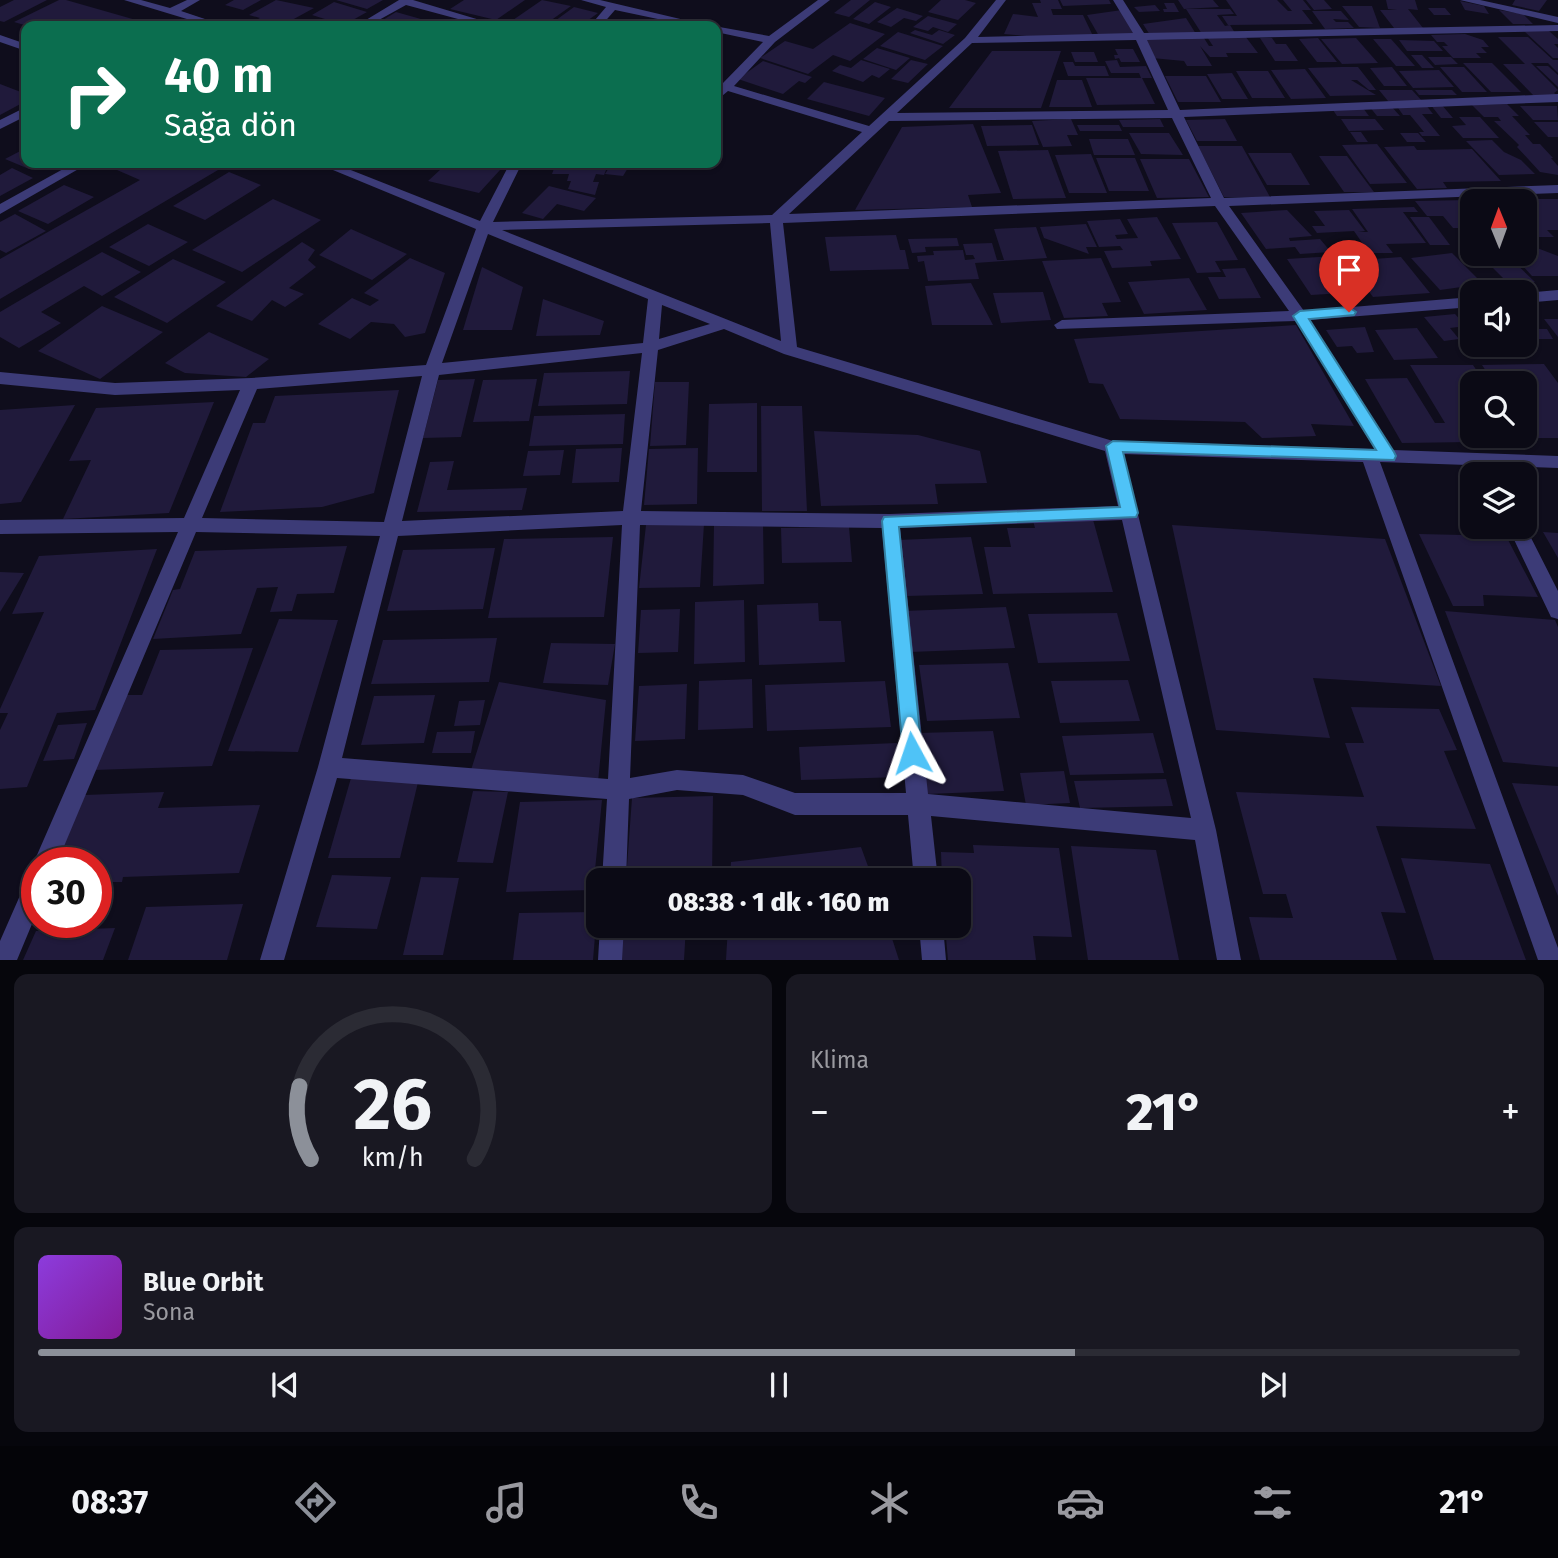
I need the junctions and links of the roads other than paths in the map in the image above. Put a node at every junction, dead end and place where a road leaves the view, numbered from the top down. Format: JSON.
{"nodes":[{"id":1,"x":129,"y":0,"type":"edge"},
{"id":2,"x":195,"y":0,"type":"edge"},
{"id":3,"x":586,"y":0,"type":"edge"},
{"id":4,"x":825,"y":0,"type":"edge"},
{"id":5,"x":1001,"y":0,"type":"edge"},
{"id":6,"x":1118,"y":0,"type":"edge"},
{"id":7,"x":1465,"y":0,"type":"edge"},
{"id":8,"x":406,"y":1,"type":"edge"},
{"id":9,"x":612,"y":7,"type":"junction"},
{"id":10,"x":171,"y":12,"type":"junction"},
{"id":11,"x":1558,"y":20,"type":"edge"},
{"id":12,"x":203,"y":21,"type":"edge"},
{"id":13,"x":370,"y":21,"type":"edge"},
{"id":14,"x":477,"y":21,"type":"edge"},
{"id":15,"x":599,"y":21,"type":"edge"},
{"id":16,"x":681,"y":21,"type":"edge"},
{"id":17,"x":1558,"y":28,"type":"edge"},
{"id":18,"x":721,"y":30,"type":"edge"},
{"id":19,"x":1141,"y":37,"type":"junction"},
{"id":20,"x":0,"y":38,"type":"edge"},
{"id":21,"x":771,"y":40,"type":"junction"},
{"id":22,"x":969,"y":40,"type":"junction"},
{"id":23,"x":21,"y":45,"type":"edge"},
{"id":24,"x":21,"y":47,"type":"edge"},
{"id":25,"x":0,"y":55,"type":"edge"},
{"id":26,"x":721,"y":85,"type":"edge"},
{"id":27,"x":1557,"y":99,"type":"edge"},
{"id":28,"x":21,"y":114,"type":"edge"},
{"id":29,"x":1177,"y":114,"type":"junction"},
{"id":30,"x":888,"y":117,"type":"junction"},
{"id":31,"x":0,"y":125,"type":"edge"},
{"id":32,"x":871,"y":131,"type":"junction"},
{"id":33,"x":74,"y":168,"type":"edge"},
{"id":34,"x":335,"y":168,"type":"edge"},
{"id":35,"x":513,"y":168,"type":"edge"},
{"id":36,"x":1558,"y":189,"type":"edge"},
{"id":37,"x":1220,"y":203,"type":"junction"},
{"id":38,"x":0,"y":210,"type":"edge"},
{"id":39,"x":776,"y":219,"type":"junction"},
{"id":40,"x":484,"y":226,"type":"junction"},
{"id":41,"x":1558,"y":295,"type":"edge"},
{"id":42,"x":656,"y":296,"type":"junction"},
{"id":43,"x":1537,"y":297,"type":"edge"},
{"id":44,"x":1460,"y":303,"type":"edge"},
{"id":45,"x":1300,"y":316,"type":"junction"},
{"id":46,"x":725,"y":324,"type":"junction"},
{"id":47,"x":1062,"y":325,"type":"dead end"},
{"id":48,"x":650,"y":347,"type":"junction"},
{"id":49,"x":790,"y":350,"type":"junction"},
{"id":50,"x":432,"y":370,"type":"junction"},
{"id":51,"x":0,"y":378,"type":"edge"},
{"id":52,"x":251,"y":384,"type":"junction"},
{"id":53,"x":1113,"y":446,"type":"junction"},
{"id":54,"x":1378,"y":455,"type":"junction"},
{"id":55,"x":1558,"y":462,"type":"edge"},
{"id":56,"x":1537,"y":463,"type":"edge"},
{"id":57,"x":1460,"y":464,"type":"edge"},
{"id":58,"x":1130,"y":513,"type":"junction"},
{"id":59,"x":631,"y":518,"type":"junction"},
{"id":60,"x":890,"y":521,"type":"junction"},
{"id":61,"x":191,"y":525,"type":"junction"},
{"id":62,"x":0,"y":527,"type":"edge"},
{"id":63,"x":391,"y":529,"type":"junction"},
{"id":64,"x":1523,"y":539,"type":"edge"},
{"id":65,"x":1558,"y":611,"type":"edge"},
{"id":66,"x":329,"y":767,"type":"junction"},
{"id":67,"x":620,"y":790,"type":"junction"},
{"id":68,"x":917,"y":804,"type":"junction"},
{"id":69,"x":1205,"y":830,"type":"junction"},
{"id":70,"x":53,"y":847,"type":"edge"},
{"id":71,"x":615,"y":868,"type":"edge"},
{"id":72,"x":925,"y":868,"type":"edge"},
{"id":73,"x":21,"y":920,"type":"edge"},
{"id":74,"x":611,"y":938,"type":"edge"},
{"id":75,"x":932,"y":938,"type":"edge"},
{"id":76,"x":4,"y":960,"type":"edge"},
{"id":77,"x":272,"y":960,"type":"edge"},
{"id":78,"x":610,"y":960,"type":"edge"},
{"id":79,"x":934,"y":960,"type":"edge"},
{"id":80,"x":1228,"y":960,"type":"edge"},
{"id":81,"x":1550,"y":960,"type":"edge"}],
"edges":[{"from":1,"to":10,"type":"street"},
{"from":2,"to":10,"type":"street"},
{"from":3,"to":9,"type":"street"},
{"from":4,"to":21,"type":"street"},
{"from":5,"to":22,"type":"street"},
{"from":6,"to":19,"type":"street"},
{"from":7,"to":11,"type":"street"},
{"from":8,"to":13,"type":"street"},
{"from":8,"to":14,"type":"street"},
{"from":9,"to":15,"type":"street"},
{"from":9,"to":16,"type":"street"},
{"from":10,"to":12,"type":"street"},
{"from":17,"to":19,"type":"street"},
{"from":18,"to":21,"type":"street"},
{"from":19,"to":22,"type":"street"},
{"from":19,"to":29,"type":"street"},
{"from":20,"to":23,"type":"street"},
{"from":21,"to":26,"type":"street"},
{"from":22,"to":30,"type":"street"},
{"from":24,"to":25,"type":"street"},
{"from":26,"to":32,"type":"street"},
{"from":27,"to":29,"type":"street"},
{"from":28,"to":31,"type":"street"},
{"from":29,"to":30,"type":"street"},
{"from":29,"to":37,"type":"street"},
{"from":30,"to":32,"type":"street"},
{"from":32,"to":39,"type":"street"},
{"from":33,"to":38,"type":"street"},
{"from":34,"to":40,"type":"street"},
{"from":35,"to":40,"type":"street"},
{"from":36,"to":37,"type":"street"},
{"from":37,"to":39,"type":"street"},
{"from":37,"to":45,"type":"street"},
{"from":39,"to":40,"type":"street"},
{"from":39,"to":49,"type":"street"},
{"from":40,"to":42,"type":"street"},
{"from":40,"to":50,"type":"street"},
{"from":41,"to":43,"type":"street"},
{"from":42,"to":46,"type":"street"},
{"from":42,"to":48,"type":"street"},
{"from":44,"to":45,"type":"street"},
{"from":45,"to":47,"type":"street"},
{"from":45,"to":54,"type":"street"},
{"from":46,"to":48,"type":"street"},
{"from":46,"to":49,"type":"street"},
{"from":48,"to":50,"type":"street"},
{"from":48,"to":59,"type":"street"},
{"from":49,"to":53,"type":"street"},
{"from":50,"to":52,"type":"street"},
{"from":50,"to":63,"type":"street"},
{"from":51,"to":52,"type":"street"},
{"from":52,"to":61,"type":"street"},
{"from":53,"to":54,"type":"street"},
{"from":53,"to":58,"type":"street"},
{"from":54,"to":57,"type":"street"},
{"from":54,"to":81,"type":"street"},
{"from":55,"to":56,"type":"street"},
{"from":58,"to":60,"type":"street"},
{"from":58,"to":69,"type":"street"},
{"from":59,"to":60,"type":"street"},
{"from":59,"to":63,"type":"street"},
{"from":59,"to":67,"type":"street"},
{"from":60,"to":68,"type":"street"},
{"from":61,"to":62,"type":"street"},
{"from":61,"to":63,"type":"street"},
{"from":61,"to":70,"type":"street"},
{"from":63,"to":66,"type":"street"},
{"from":64,"to":65,"type":"street"},
{"from":66,"to":67,"type":"street"},
{"from":66,"to":77,"type":"street"},
{"from":67,"to":68,"type":"street"},
{"from":67,"to":71,"type":"street"},
{"from":68,"to":69,"type":"street"},
{"from":68,"to":72,"type":"street"},
{"from":69,"to":80,"type":"street"},
{"from":73,"to":76,"type":"street"},
{"from":74,"to":78,"type":"street"},
{"from":75,"to":79,"type":"street"}]}
